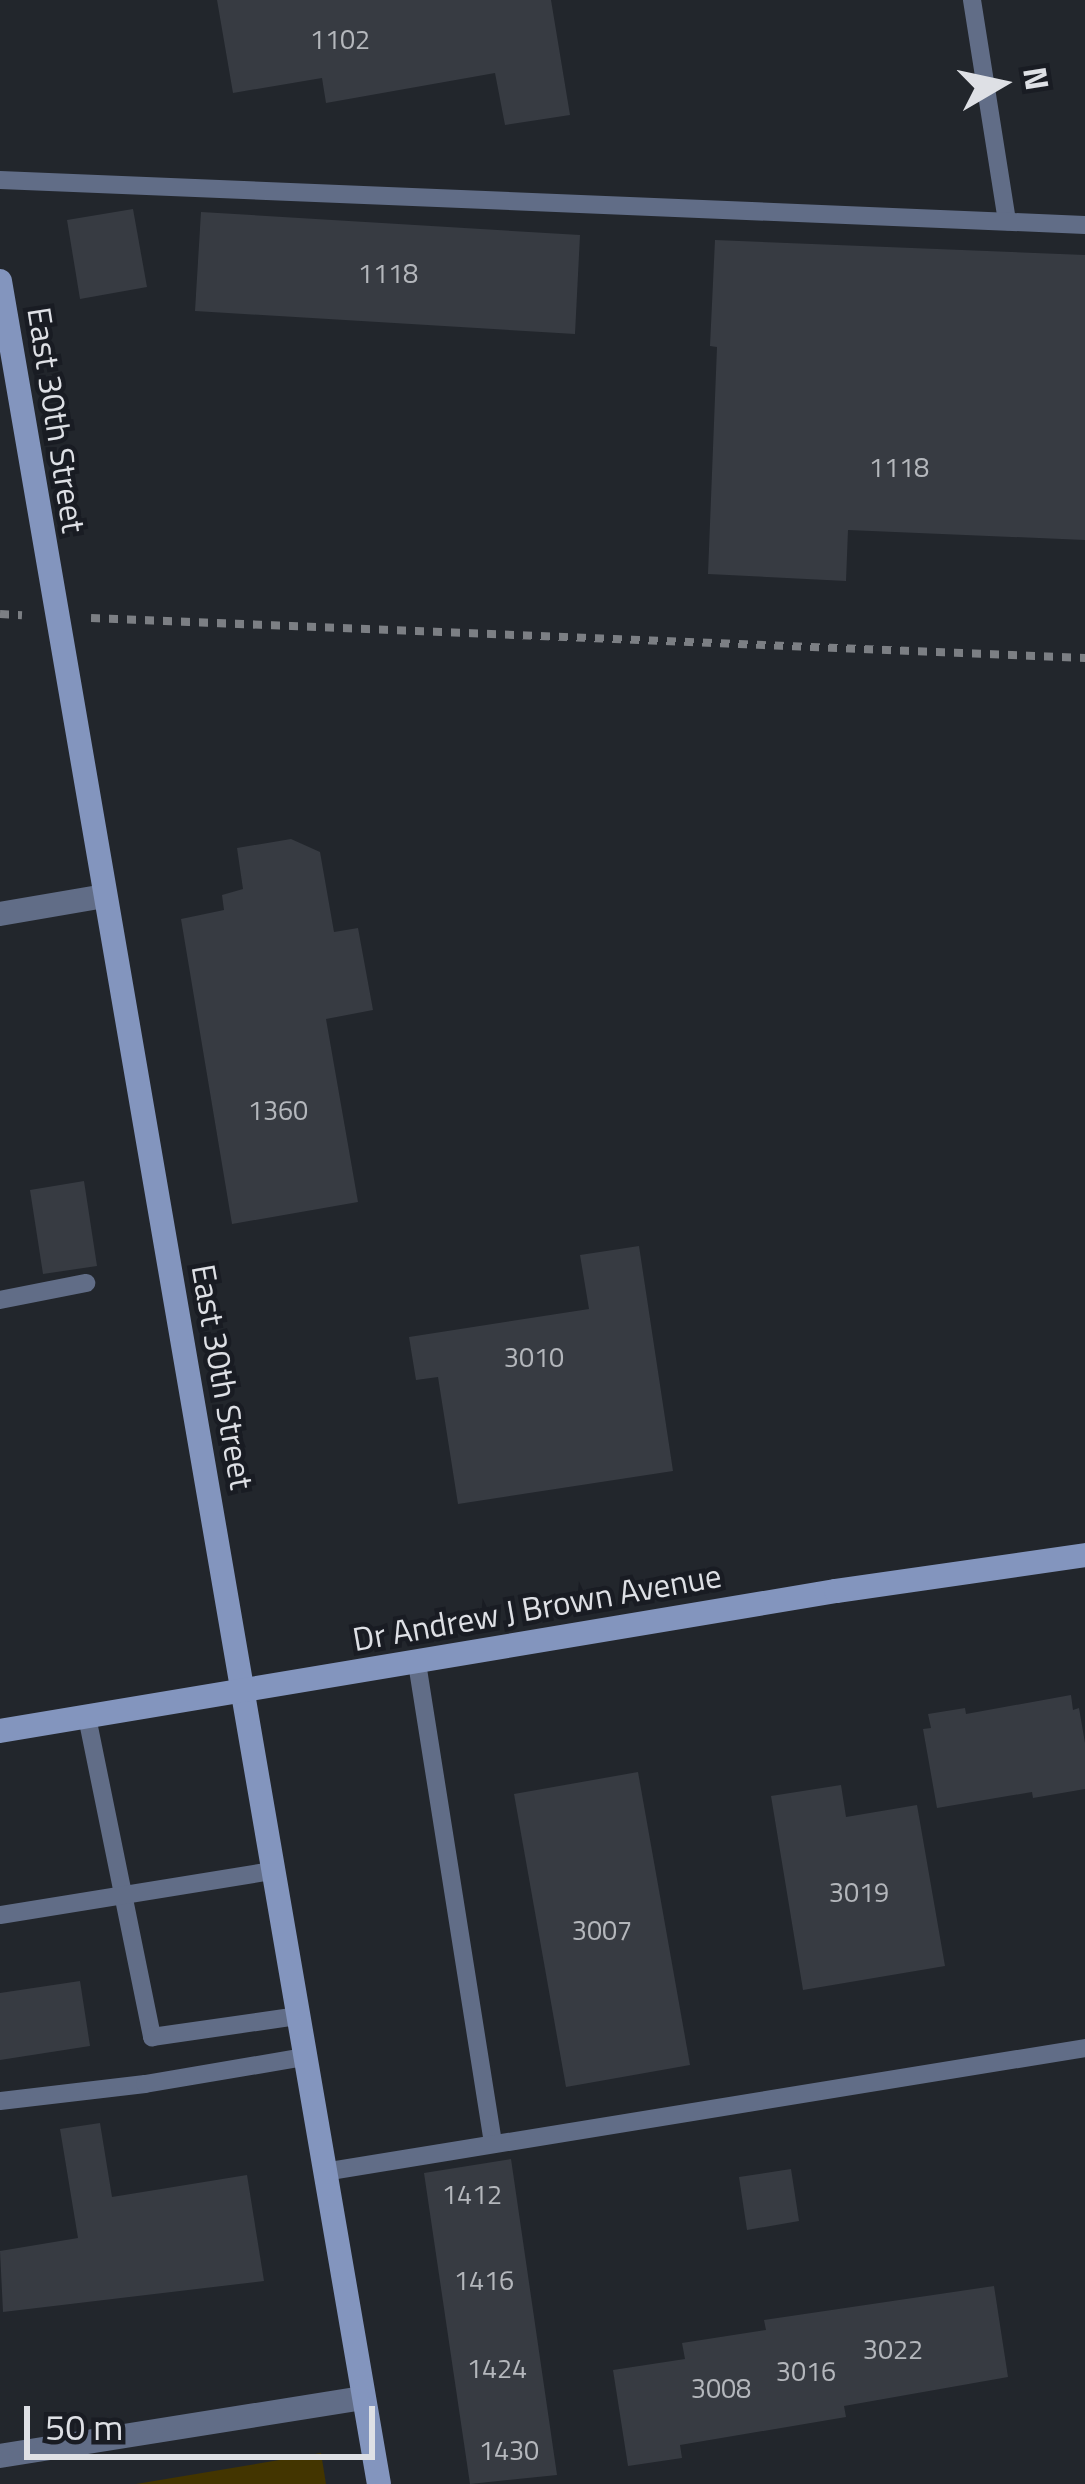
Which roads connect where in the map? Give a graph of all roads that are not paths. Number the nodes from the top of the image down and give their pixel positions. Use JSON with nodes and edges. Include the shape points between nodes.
{"nodes":[{"id":1,"x":972,"y":0,"type":"edge"},
{"id":2,"x":0,"y":180,"type":"edge"},
{"id":3,"x":1007,"y":221,"type":"junction"},
{"id":4,"x":1085,"y":225,"type":"edge"},
{"id":5,"x":0,"y":281,"type":"edge"},
{"id":6,"x":104,"y":896,"type":"junction"},
{"id":7,"x":0,"y":914,"type":"edge"},
{"id":8,"x":86,"y":1283,"type":"dead end"},
{"id":9,"x":0,"y":1300,"type":"edge"},
{"id":10,"x":1085,"y":1556,"type":"edge"},
{"id":11,"x":417,"y":1663,"type":"junction"},
{"id":12,"x":243,"y":1690,"type":"junction"},
{"id":13,"x":87,"y":1717,"type":"junction"},
{"id":14,"x":0,"y":1731,"type":"edge"},
{"id":15,"x":273,"y":1871,"type":"junction"},
{"id":16,"x":127,"y":1894,"type":"junction"},
{"id":17,"x":0,"y":1915,"type":"edge"},
{"id":18,"x":298,"y":2016,"type":"junction"},
{"id":19,"x":1085,"y":2048,"type":"edge"},
{"id":20,"x":305,"y":2056,"type":"junction"},
{"id":21,"x":0,"y":2101,"type":"edge"},
{"id":22,"x":493,"y":2144,"type":"junction"},
{"id":23,"x":324,"y":2172,"type":"junction"},
{"id":24,"x":363,"y":2398,"type":"junction"},
{"id":25,"x":0,"y":2456,"type":"edge"},
{"id":26,"x":379,"y":2484,"type":"edge"}],
"edges":[{"from":1,"to":3,"type":"lane"},
{"from":2,"to":3,"type":"lane"},
{"from":3,"to":4,"type":"lane"},
{"from":5,"to":6,"type":"main road","name":"East 30th Street"},
{"from":6,"to":7,"type":"street"},
{"from":6,"to":12,"type":"main road","name":"East 30th Street"},
{"from":8,"to":9,"type":"lane"},
{"from":10,"to":11,"type":"main road","name":"Dr Andrew J Brown Avenue"},
{"from":11,"to":12,"type":"main road","name":"Dr Andrew J Brown Avenue"},
{"from":11,"to":22,"type":"lane"},
{"from":12,"to":13,"type":"main road","name":"Dr Andrew J Brown Avenue"},
{"from":12,"to":15,"type":"main road","name":"East 30th Street"},
{"from":13,"to":14,"type":"main road","name":"Dr Andrew J Brown Avenue"},
{"from":13,"to":16,"type":"lane"},
{"from":15,"to":16,"type":"lane"},
{"from":15,"to":18,"type":"main road","name":"East 30th Street"},
{"from":16,"to":17,"type":"lane"},
{"from":16,"to":18,"type":"lane","via":[[152,2037]]},
{"from":18,"to":20,"type":"main road","name":"East 30th Street"},
{"from":19,"to":22,"type":"lane"},
{"from":20,"to":21,"type":"lane"},
{"from":20,"to":23,"type":"main road","name":"East 30th Street"},
{"from":22,"to":23,"type":"lane"},
{"from":23,"to":24,"type":"main road","name":"East 30th Street"},
{"from":24,"to":25,"type":"street"},
{"from":24,"to":26,"type":"main road","name":"East 30th Street"}]}
